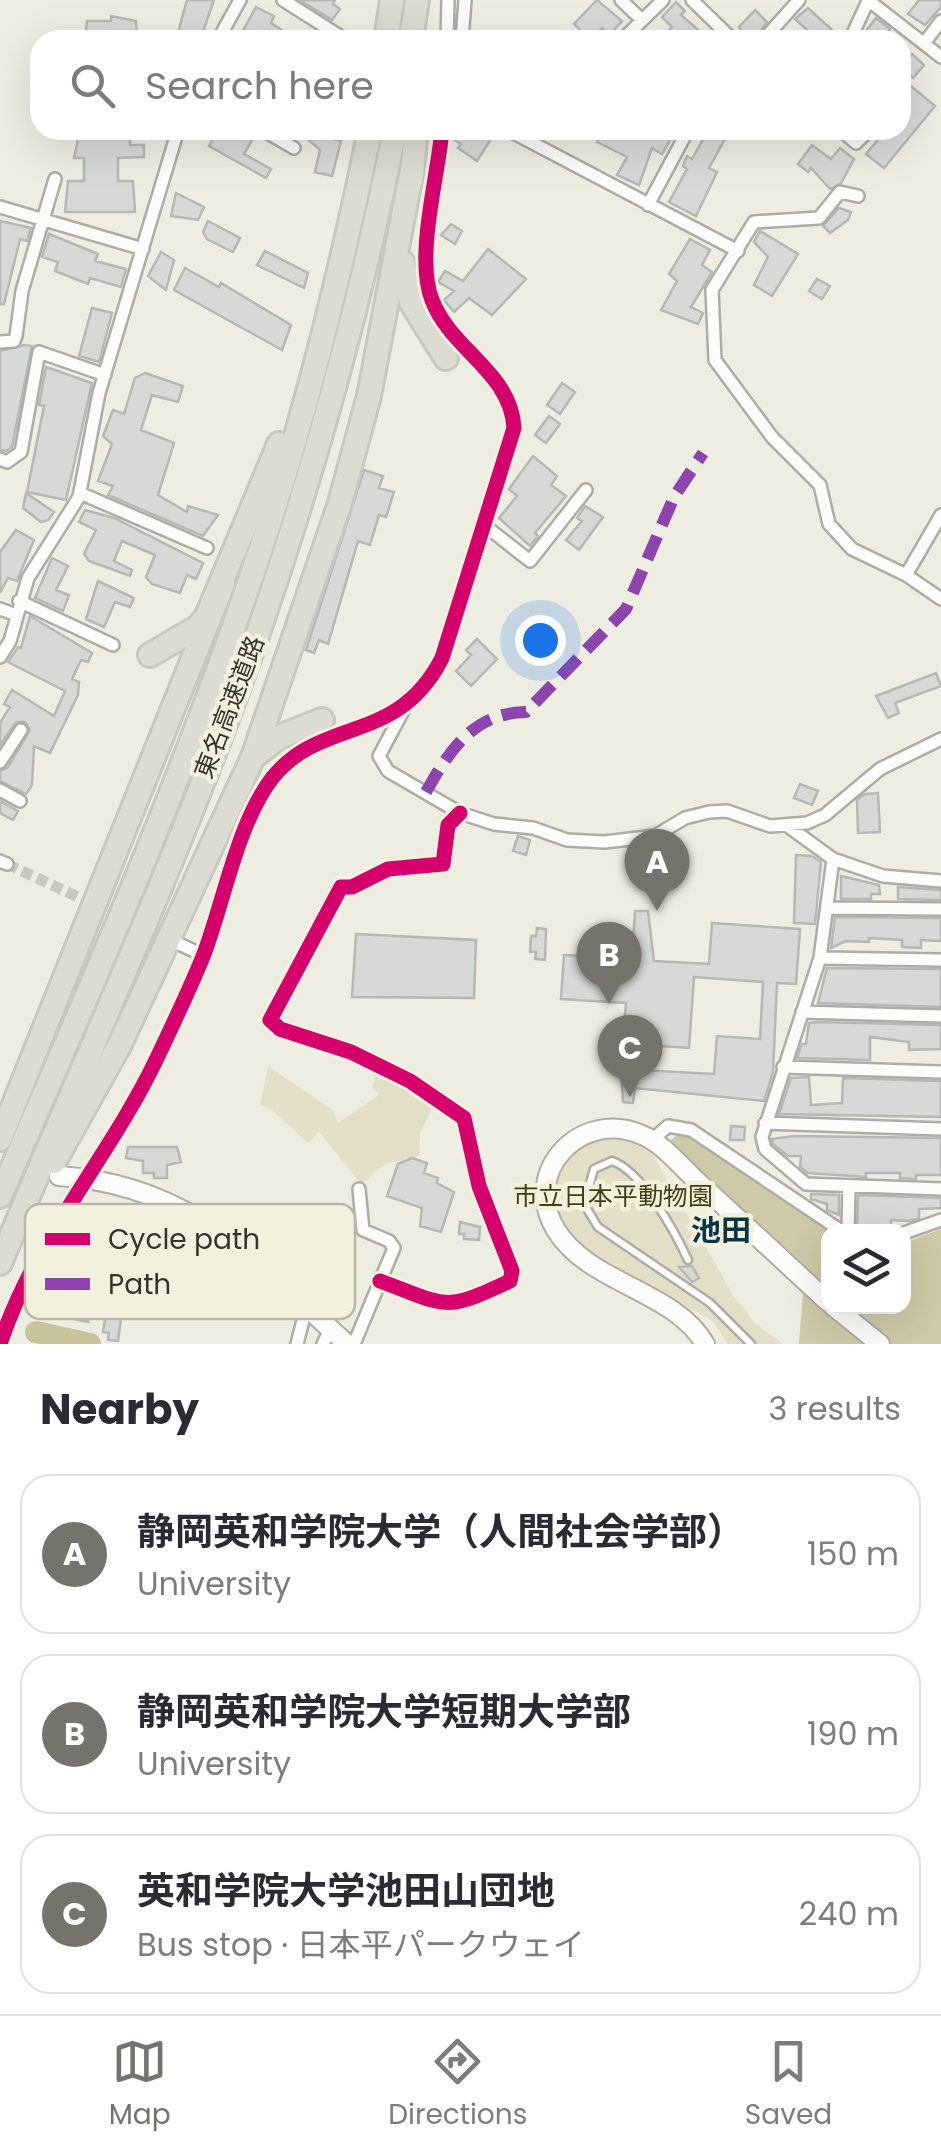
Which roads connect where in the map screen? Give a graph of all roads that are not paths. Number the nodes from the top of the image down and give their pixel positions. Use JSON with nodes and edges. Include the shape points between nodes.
{"nodes":[{"id":1,"x":240,"y":0,"type":"edge"},
{"id":2,"x":283,"y":0,"type":"edge"},
{"id":3,"x":392,"y":0,"type":"edge"},
{"id":4,"x":417,"y":0,"type":"edge"},
{"id":5,"x":432,"y":0,"type":"edge"},
{"id":6,"x":448,"y":0,"type":"edge"},
{"id":7,"x":465,"y":0,"type":"edge"},
{"id":8,"x":621,"y":0,"type":"edge"},
{"id":9,"x":663,"y":0,"type":"edge"},
{"id":10,"x":692,"y":0,"type":"edge"},
{"id":11,"x":798,"y":0,"type":"edge"},
{"id":12,"x":868,"y":0,"type":"edge"},
{"id":13,"x":642,"y":20,"type":"junction"},
{"id":14,"x":941,"y":21,"type":"edge"},
{"id":15,"x":224,"y":30,"type":"edge"},
{"id":16,"x":330,"y":30,"type":"edge"},
{"id":17,"x":388,"y":30,"type":"edge"},
{"id":18,"x":412,"y":30,"type":"edge"},
{"id":19,"x":428,"y":30,"type":"edge"},
{"id":20,"x":447,"y":30,"type":"edge"},
{"id":21,"x":463,"y":30,"type":"edge"},
{"id":22,"x":632,"y":30,"type":"edge"},
{"id":23,"x":723,"y":30,"type":"edge"},
{"id":24,"x":771,"y":30,"type":"edge"},
{"id":25,"x":854,"y":30,"type":"edge"},
{"id":26,"x":909,"y":30,"type":"edge"},
{"id":27,"x":911,"y":32,"type":"edge"},
{"id":28,"x":925,"y":42,"type":"junction"},
{"id":29,"x":941,"y":57,"type":"edge"},
{"id":30,"x":175,"y":140,"type":"edge"},
{"id":31,"x":280,"y":140,"type":"edge"},
{"id":32,"x":368,"y":140,"type":"edge"},
{"id":33,"x":393,"y":140,"type":"edge"},
{"id":34,"x":415,"y":140,"type":"edge"},
{"id":35,"x":441,"y":140,"type":"edge"},
{"id":36,"x":525,"y":140,"type":"edge"},
{"id":37,"x":535,"y":140,"type":"edge"},
{"id":38,"x":683,"y":140,"type":"edge"},
{"id":39,"x":532,"y":144,"type":"junction"},
{"id":40,"x":294,"y":148,"type":"dead end"},
{"id":41,"x":412,"y":169,"type":"junction"},
{"id":42,"x":55,"y":179,"type":"dead end"},
{"id":43,"x":858,"y":196,"type":"dead end"},
{"id":44,"x":648,"y":205,"type":"junction"},
{"id":45,"x":0,"y":207,"type":"edge"},
{"id":46,"x":41,"y":220,"type":"junction"},
{"id":47,"x":144,"y":249,"type":"junction"},
{"id":48,"x":738,"y":251,"type":"junction"},
{"id":49,"x":339,"y":274,"type":"junction"},
{"id":50,"x":0,"y":342,"type":"edge"},
{"id":51,"x":446,"y":358,"type":"dead end"},
{"id":52,"x":105,"y":375,"type":"junction"},
{"id":53,"x":0,"y":459,"type":"edge"},
{"id":54,"x":586,"y":490,"type":"dead end"},
{"id":55,"x":80,"y":493,"type":"junction"},
{"id":56,"x":941,"y":516,"type":"edge"},
{"id":57,"x":484,"y":525,"type":"junction"},
{"id":58,"x":208,"y":548,"type":"dead end"},
{"id":59,"x":906,"y":575,"type":"junction"},
{"id":60,"x":223,"y":584,"type":"junction"},
{"id":61,"x":941,"y":599,"type":"edge"},
{"id":62,"x":20,"y":601,"type":"junction"},
{"id":63,"x":0,"y":608,"type":"edge"},
{"id":64,"x":16,"y":615,"type":"junction"},
{"id":65,"x":113,"y":645,"type":"dead end"},
{"id":66,"x":150,"y":655,"type":"dead end"},
{"id":67,"x":0,"y":657,"type":"edge"},
{"id":68,"x":404,"y":708,"type":"junction"},
{"id":69,"x":322,"y":720,"type":"dead end"},
{"id":70,"x":20,"y":730,"type":"dead end"},
{"id":71,"x":941,"y":739,"type":"edge"},
{"id":72,"x":252,"y":757,"type":"junction"},
{"id":73,"x":0,"y":762,"type":"edge"},
{"id":74,"x":0,"y":790,"type":"edge"},
{"id":75,"x":20,"y":801,"type":"dead end"},
{"id":76,"x":460,"y":814,"type":"junction"},
{"id":77,"x":789,"y":827,"type":"junction"},
{"id":78,"x":833,"y":859,"type":"junction"},
{"id":79,"x":941,"y":881,"type":"edge"},
{"id":80,"x":828,"y":908,"type":"junction"},
{"id":81,"x":941,"y":908,"type":"edge"},
{"id":82,"x":179,"y":944,"type":"dead end"},
{"id":83,"x":204,"y":956,"type":"junction"},
{"id":84,"x":820,"y":958,"type":"junction"},
{"id":85,"x":941,"y":960,"type":"edge"},
{"id":86,"x":802,"y":1012,"type":"junction"},
{"id":87,"x":941,"y":1016,"type":"edge"},
{"id":88,"x":784,"y":1068,"type":"junction"},
{"id":89,"x":941,"y":1072,"type":"edge"},
{"id":90,"x":764,"y":1123,"type":"junction"},
{"id":91,"x":941,"y":1129,"type":"edge"},
{"id":92,"x":0,"y":1138,"type":"edge"},
{"id":93,"x":652,"y":1140,"type":"junction"},
{"id":94,"x":59,"y":1176,"type":"dead end"},
{"id":95,"x":86,"y":1178,"type":"junction"},
{"id":96,"x":849,"y":1186,"type":"junction"},
{"id":97,"x":359,"y":1188,"type":"dead end"},
{"id":98,"x":941,"y":1189,"type":"edge"},
{"id":99,"x":0,"y":1196,"type":"edge"},
{"id":100,"x":26,"y":1204,"type":"edge"},
{"id":101,"x":70,"y":1204,"type":"edge"},
{"id":102,"x":173,"y":1204,"type":"edge"},
{"id":103,"x":25,"y":1206,"type":"edge"},
{"id":104,"x":21,"y":1212,"type":"junction"},
{"id":105,"x":941,"y":1220,"type":"edge"},
{"id":106,"x":833,"y":1224,"type":"edge"},
{"id":107,"x":846,"y":1224,"type":"edge"},
{"id":108,"x":911,"y":1231,"type":"edge"},
{"id":109,"x":688,"y":1260,"type":"dead end"},
{"id":110,"x":0,"y":1262,"type":"edge"},
{"id":111,"x":380,"y":1281,"type":"junction"},
{"id":112,"x":25,"y":1285,"type":"edge"},
{"id":113,"x":821,"y":1295,"type":"edge"},
{"id":114,"x":843,"y":1314,"type":"edge"},
{"id":115,"x":303,"y":1319,"type":"edge"},
{"id":116,"x":326,"y":1336,"type":"edge"},
{"id":117,"x":0,"y":1344,"type":"edge"},
{"id":118,"x":297,"y":1344,"type":"edge"},
{"id":119,"x":351,"y":1344,"type":"edge"},
{"id":120,"x":705,"y":1344,"type":"edge"},
{"id":121,"x":751,"y":1344,"type":"edge"},
{"id":122,"x":880,"y":1344,"type":"edge"}],
"edges":[{"from":1,"to":15,"type":"street"},
{"from":2,"to":16,"type":"street"},
{"from":3,"to":17,"type":"highway"},
{"from":4,"to":18,"type":"highway"},
{"from":5,"to":19,"type":"highway"},
{"from":6,"to":20,"type":"street"},
{"from":7,"to":21,"type":"street"},
{"from":8,"to":13,"type":"street"},
{"from":9,"to":13,"type":"street"},
{"from":10,"to":23,"type":"street"},
{"from":11,"to":24,"type":"street"},
{"from":12,"to":25,"type":"street"},
{"from":12,"to":26,"type":"street"},
{"from":13,"to":22,"type":"street"},
{"from":14,"to":28,"type":"street"},
{"from":27,"to":28,"type":"street"},
{"from":28,"to":29,"type":"street"},
{"from":30,"to":47,"type":"street"},
{"from":31,"to":40,"type":"street"},
{"from":32,"to":49,"type":"highway","name":"東名高速道路"},
{"from":33,"to":104,"type":"highway","name":"東名高速道路","via":[[334,394],[257,636]]},
{"from":34,"to":41,"type":"highway"},
{"from":35,"to":57,"type":"street","via":[[428,286],[439,317],[502,386],[513,416],[511,443]]},
{"from":36,"to":39,"type":"street"},
{"from":37,"to":39,"type":"street"},
{"from":38,"to":44,"type":"street"},
{"from":39,"to":44,"type":"street"},
{"from":41,"to":51,"type":"highway","via":[[405,284]]},
{"from":41,"to":72,"type":"highway","via":[[370,396]]},
{"from":42,"to":46,"type":"street"},
{"from":43,"to":48,"type":"street","via":[[840,192],[819,218],[754,222]]},
{"from":44,"to":48,"type":"street"},
{"from":45,"to":46,"type":"street"},
{"from":46,"to":47,"type":"street"},
{"from":46,"to":50,"type":"street","via":[[16,336]]},
{"from":47,"to":52,"type":"street"},
{"from":48,"to":59,"type":"street","via":[[712,290],[715,360],[772,438],[820,485],[829,524],[866,559]]},
{"from":49,"to":60,"type":"highway"},
{"from":49,"to":99,"type":"highway","name":"東名高速道路","via":[[234,629],[110,943]]},
{"from":52,"to":53,"type":"street","via":[[39,352],[21,452],[7,462]]},
{"from":52,"to":55,"type":"street"},
{"from":54,"to":57,"type":"street","via":[[530,561]]},
{"from":55,"to":58,"type":"street"},
{"from":55,"to":62,"type":"street"},
{"from":56,"to":59,"type":"street"},
{"from":57,"to":68,"type":"street","via":[[442,658]]},
{"from":59,"to":61,"type":"street"},
{"from":60,"to":66,"type":"highway","via":[[198,627]]},
{"from":60,"to":92,"type":"highway"},
{"from":62,"to":64,"type":"street"},
{"from":62,"to":65,"type":"street"},
{"from":63,"to":64,"type":"street"},
{"from":64,"to":67,"type":"street"},
{"from":68,"to":76,"type":"street","via":[[380,756],[382,766]]},
{"from":68,"to":83,"type":"street","via":[[315,746],[271,780]]},
{"from":69,"to":72,"type":"highway","via":[[279,736]]},
{"from":70,"to":73,"type":"street"},
{"from":71,"to":77,"type":"street","via":[[880,769],[826,815]]},
{"from":72,"to":100,"type":"highway","via":[[119,1046]]},
{"from":74,"to":75,"type":"street"},
{"from":76,"to":77,"type":"street","via":[[568,840],[640,840],[709,812]]},
{"from":76,"to":111,"type":"street","via":[[448,824],[443,864],[388,869],[341,887],[270,1020],[410,1081],[464,1118],[471,1134],[479,1186],[512,1271],[510,1281],[446,1305]]},
{"from":77,"to":78,"type":"street"},
{"from":78,"to":79,"type":"street","via":[[882,876]]},
{"from":78,"to":80,"type":"street"},
{"from":80,"to":81,"type":"street"},
{"from":80,"to":84,"type":"street"},
{"from":82,"to":83,"type":"street"},
{"from":83,"to":95,"type":"street","via":[[155,1063]]},
{"from":84,"to":85,"type":"street"},
{"from":84,"to":86,"type":"street"},
{"from":86,"to":87,"type":"street"},
{"from":86,"to":88,"type":"street"},
{"from":88,"to":89,"type":"street"},
{"from":88,"to":90,"type":"street"},
{"from":90,"to":91,"type":"street"},
{"from":90,"to":96,"type":"street","via":[[764,1149],[806,1184]]},
{"from":93,"to":106,"type":"street","via":[[668,1126],[691,1130]]},
{"from":93,"to":113,"type":"street"},
{"from":93,"to":120,"type":"street","via":[[612,1126],[580,1135],[553,1162],[546,1202],[556,1230],[576,1252],[681,1319]]},
{"from":94,"to":95,"type":"street"},
{"from":95,"to":101,"type":"street"},
{"from":95,"to":102,"type":"street"},
{"from":96,"to":98,"type":"street"},
{"from":96,"to":107,"type":"street"},
{"from":97,"to":111,"type":"street","via":[[363,1230],[394,1248]]},
{"from":103,"to":104,"type":"highway"},
{"from":104,"to":110,"type":"highway","name":"東名高速道路"},
{"from":105,"to":108,"type":"street"},
{"from":109,"to":121,"type":"lane","via":[[678,1232],[634,1173],[612,1161],[594,1169],[584,1204],[598,1227],[710,1303]]},
{"from":111,"to":119,"type":"street"},
{"from":112,"to":117,"type":"street"},
{"from":114,"to":122,"type":"street"},
{"from":115,"to":118,"type":"street"},
{"from":116,"to":119,"type":"street"}]}
